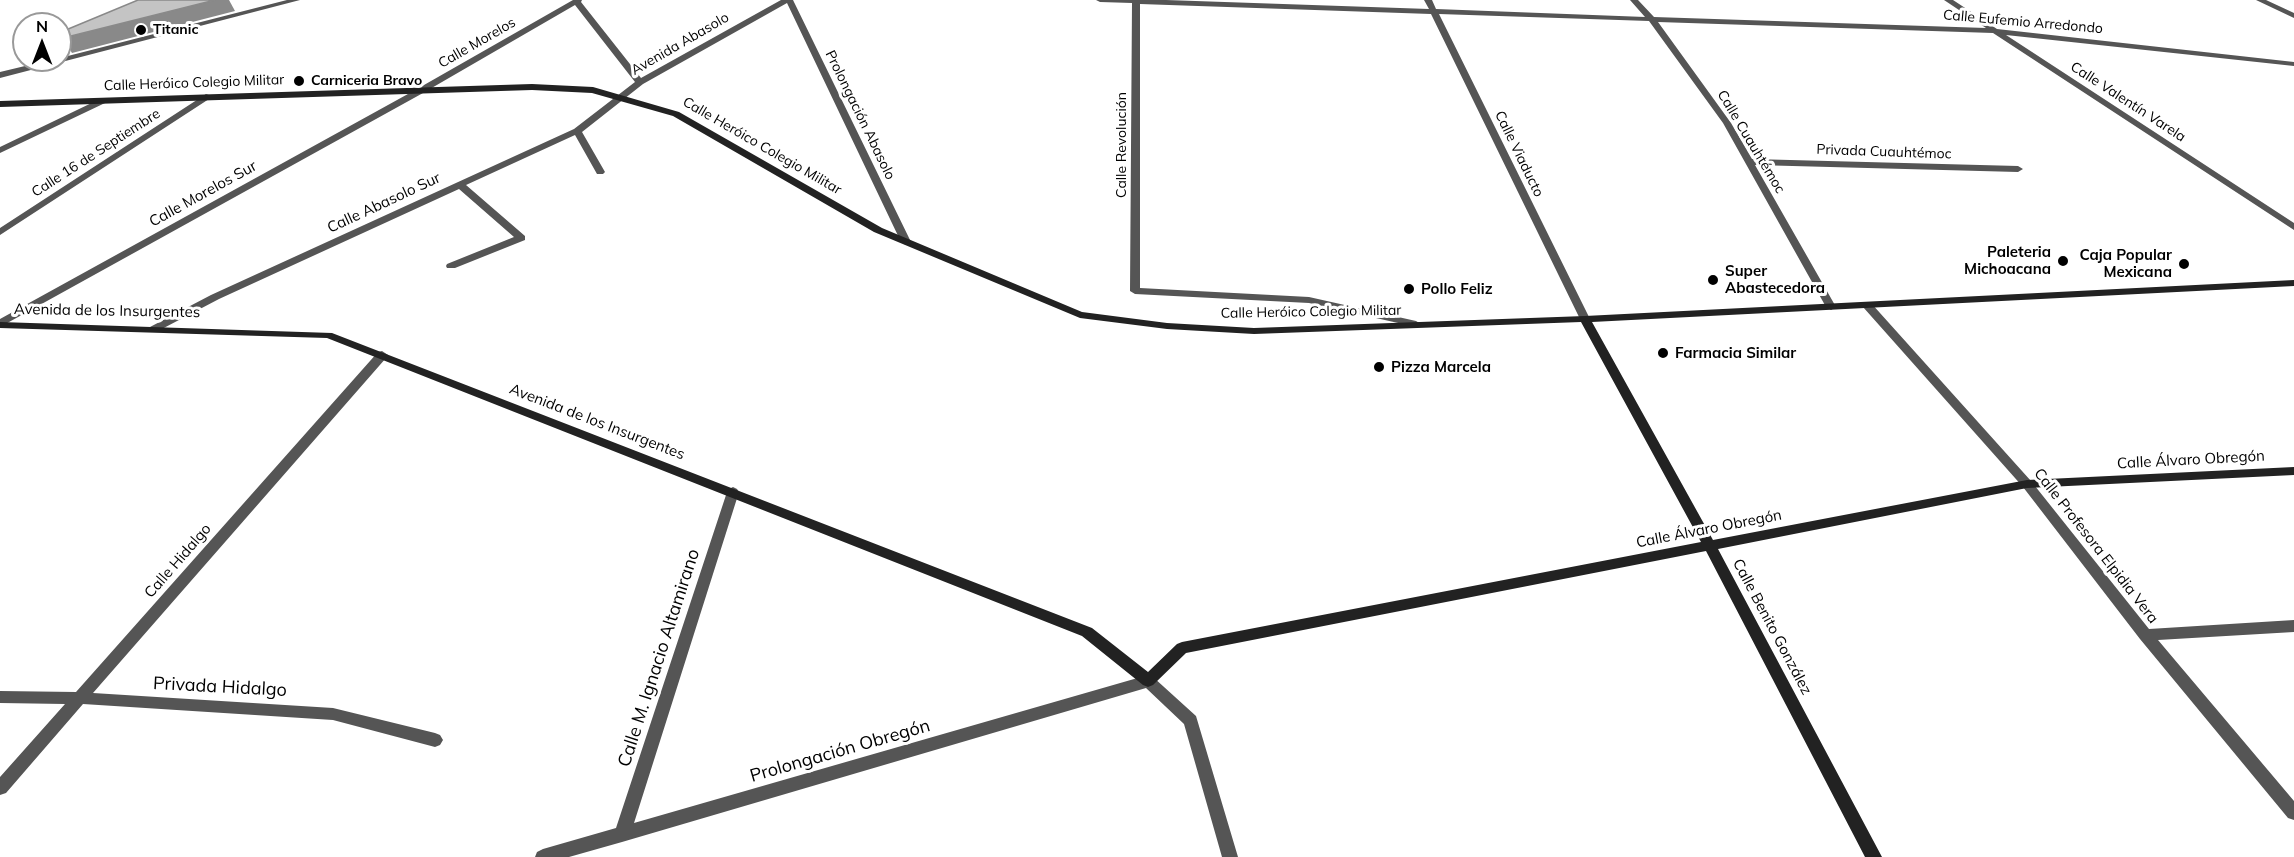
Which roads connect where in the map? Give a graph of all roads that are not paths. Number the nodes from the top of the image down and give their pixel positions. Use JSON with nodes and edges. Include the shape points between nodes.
{"nodes":[{"id":1,"x":296,"y":0,"type":"edge"},
{"id":2,"x":788,"y":0,"type":"edge"},
{"id":3,"x":1100,"y":0,"type":"edge"},
{"id":4,"x":1428,"y":0,"type":"edge"},
{"id":5,"x":1634,"y":0,"type":"edge"},
{"id":6,"x":1948,"y":0,"type":"edge"},
{"id":7,"x":2259,"y":0,"type":"edge"},
{"id":8,"x":577,"y":1,"type":"edge"},
{"id":9,"x":1136,"y":1,"type":"edge"},
{"id":10,"x":236,"y":7,"type":"dead end"},
{"id":11,"x":255,"y":11,"type":"junction"},
{"id":12,"x":1434,"y":11,"type":"junction"},
{"id":13,"x":2294,"y":16,"type":"edge"},
{"id":14,"x":1651,"y":18,"type":"junction"},
{"id":15,"x":1995,"y":31,"type":"junction"},
{"id":16,"x":93,"y":33,"type":"edge"},
{"id":17,"x":72,"y":42,"type":"edge"},
{"id":18,"x":72,"y":57,"type":"edge"},
{"id":19,"x":2294,"y":64,"type":"edge"},
{"id":20,"x":640,"y":81,"type":"junction"},
{"id":21,"x":420,"y":91,"type":"junction"},
{"id":22,"x":620,"y":96,"type":"junction"},
{"id":23,"x":206,"y":98,"type":"junction"},
{"id":24,"x":102,"y":100,"type":"junction"},
{"id":25,"x":0,"y":104,"type":"edge"},
{"id":26,"x":577,"y":131,"type":"junction"},
{"id":27,"x":0,"y":150,"type":"edge"},
{"id":28,"x":1749,"y":162,"type":"junction"},
{"id":29,"x":2018,"y":169,"type":"dead end"},
{"id":30,"x":600,"y":172,"type":"dead end"},
{"id":31,"x":460,"y":185,"type":"junction"},
{"id":32,"x":2294,"y":227,"type":"edge"},
{"id":33,"x":0,"y":232,"type":"edge"},
{"id":34,"x":906,"y":242,"type":"junction"},
{"id":35,"x":451,"y":266,"type":"dead end"},
{"id":36,"x":2294,"y":283,"type":"edge"},
{"id":37,"x":1135,"y":291,"type":"joint"},
{"id":38,"x":1867,"y":305,"type":"junction"},
{"id":39,"x":1831,"y":307,"type":"junction"},
{"id":40,"x":1585,"y":320,"type":"junction"},
{"id":41,"x":0,"y":324,"type":"edge"},
{"id":42,"x":1416,"y":324,"type":"junction"},
{"id":43,"x":154,"y":329,"type":"junction"},
{"id":44,"x":382,"y":355,"type":"junction"},
{"id":45,"x":2294,"y":471,"type":"edge"},
{"id":46,"x":2027,"y":484,"type":"junction"},
{"id":47,"x":733,"y":492,"type":"junction"},
{"id":48,"x":1710,"y":546,"type":"junction"},
{"id":49,"x":2294,"y":626,"type":"edge"},
{"id":50,"x":2145,"y":634,"type":"junction"},
{"id":51,"x":1148,"y":681,"type":"junction"},
{"id":52,"x":0,"y":697,"type":"edge"},
{"id":53,"x":79,"y":699,"type":"junction"},
{"id":54,"x":435,"y":740,"type":"dead end"},
{"id":55,"x":0,"y":788,"type":"edge"},
{"id":56,"x":2294,"y":813,"type":"edge"},
{"id":57,"x":622,"y":835,"type":"junction"},
{"id":58,"x":543,"y":857,"type":"edge"},
{"id":59,"x":1230,"y":857,"type":"edge"},
{"id":60,"x":1874,"y":857,"type":"edge"}],
"edges":[{"from":1,"to":11,"type":"street"},
{"from":2,"to":20,"type":"street","name":"Avenida Abasolo"},
{"from":2,"to":34,"type":"street","name":"Prolongación Abasolo"},
{"from":3,"to":9,"type":"street","name":"Calle Eufemio Arredondo"},
{"from":4,"to":12,"type":"street","name":"Calle Viaducto"},
{"from":5,"to":14,"type":"street","name":"Calle Cuauhtémoc"},
{"from":6,"to":15,"type":"street","name":"Calle Valentín Varela"},
{"from":7,"to":13,"type":"street"},
{"from":8,"to":20,"type":"street"},
{"from":8,"to":21,"type":"street","name":"Calle Morelos"},
{"from":9,"to":12,"type":"street","name":"Calle Eufemio Arredondo"},
{"from":9,"to":37,"type":"street","name":"Calle Revolución"},
{"from":10,"to":11,"type":"street"},
{"from":11,"to":18,"type":"street"},
{"from":12,"to":14,"type":"street","name":"Calle Eufemio Arredondo"},
{"from":12,"to":40,"type":"street","name":"Calle Viaducto"},
{"from":14,"to":15,"type":"street","name":"Calle Eufemio Arredondo"},
{"from":14,"to":28,"type":"street","name":"Calle Cuauhtémoc","via":[[1727,123]]},
{"from":15,"to":19,"type":"street","name":"Calle Eufemio Arredondo"},
{"from":15,"to":32,"type":"street","name":"Calle Valentín Varela"},
{"from":16,"to":17,"type":"street"},
{"from":20,"to":22,"type":"street","name":"Avenida Abasolo"},
{"from":21,"to":22,"type":"street","name":"Calle Heróico Colegio Militar","via":[[532,87],[593,90]]},
{"from":21,"to":23,"type":"street","name":"Calle Heróico Colegio Militar"},
{"from":21,"to":41,"type":"street","name":"Calle Morelos Sur"},
{"from":22,"to":26,"type":"street","name":"Calle Abasolo Sur"},
{"from":22,"to":34,"type":"street","name":"Calle Heróico Colegio Militar","via":[[676,114],[878,230]]},
{"from":23,"to":24,"type":"street","name":"Calle Heróico Colegio Militar"},
{"from":23,"to":33,"type":"street","name":"Calle 16 de Septiembre"},
{"from":24,"to":25,"type":"street","name":"Calle Heróico Colegio Militar"},
{"from":24,"to":27,"type":"street"},
{"from":26,"to":30,"type":"street"},
{"from":26,"to":31,"type":"street","name":"Calle Abasolo Sur"},
{"from":28,"to":29,"type":"street","name":"Privada Cuauhtémoc"},
{"from":28,"to":39,"type":"street","name":"Calle Cuauhtémoc"},
{"from":31,"to":35,"type":"street","via":[[521,238]]},
{"from":31,"to":43,"type":"street","name":"Calle Abasolo Sur","via":[[214,297]]},
{"from":34,"to":42,"type":"street","name":"Calle Heróico Colegio Militar","via":[[1080,315],[1254,331]]},
{"from":36,"to":38,"type":"street","name":"Calle Heróico Colegio Militar"},
{"from":37,"to":42,"type":"street","name":"Calle Heróico Colegio Militar","via":[[1310,300]]},
{"from":38,"to":39,"type":"street","name":"Calle Heróico Colegio Militar"},
{"from":38,"to":46,"type":"street","name":"Calle Profesora Elpidia Vera"},
{"from":39,"to":40,"type":"street","name":"Calle Heróico Colegio Militar"},
{"from":40,"to":42,"type":"street","name":"Calle Heróico Colegio Militar"},
{"from":40,"to":48,"type":"street","name":"Calle Benito González"},
{"from":41,"to":43,"type":"street","name":"Avenida de los Insurgentes"},
{"from":43,"to":44,"type":"street","name":"Avenida de los Insurgentes","via":[[328,335]]},
{"from":44,"to":47,"type":"street","name":"Avenida de los Insurgentes"},
{"from":44,"to":53,"type":"street","name":"Calle Hidalgo"},
{"from":45,"to":46,"type":"street","name":"Calle Álvaro Obregón"},
{"from":46,"to":48,"type":"street","name":"Calle Álvaro Obregón"},
{"from":46,"to":50,"type":"street","name":"Calle Profesora Elpidia Vera"},
{"from":47,"to":51,"type":"street","name":"Avenida de los Insurgentes","via":[[1087,632]]},
{"from":47,"to":57,"type":"street","name":"Calle M. Ignacio Altamirano"},
{"from":48,"to":51,"type":"street","name":"Calle Álvaro Obregón","via":[[1182,648]]},
{"from":48,"to":60,"type":"street","name":"Calle Benito González"},
{"from":49,"to":50,"type":"street"},
{"from":50,"to":56,"type":"street","name":"Calle Profesora Elpidia Vera"},
{"from":51,"to":57,"type":"street","name":"Prolongación Obregón"},
{"from":51,"to":59,"type":"street","via":[[1191,721]]},
{"from":52,"to":53,"type":"street","name":"Privada Hidalgo"},
{"from":53,"to":54,"type":"street","name":"Privada Hidalgo","via":[[333,714]]},
{"from":53,"to":55,"type":"street","name":"Calle Hidalgo"},
{"from":57,"to":58,"type":"street","name":"Prolongación Obregón"}]}
